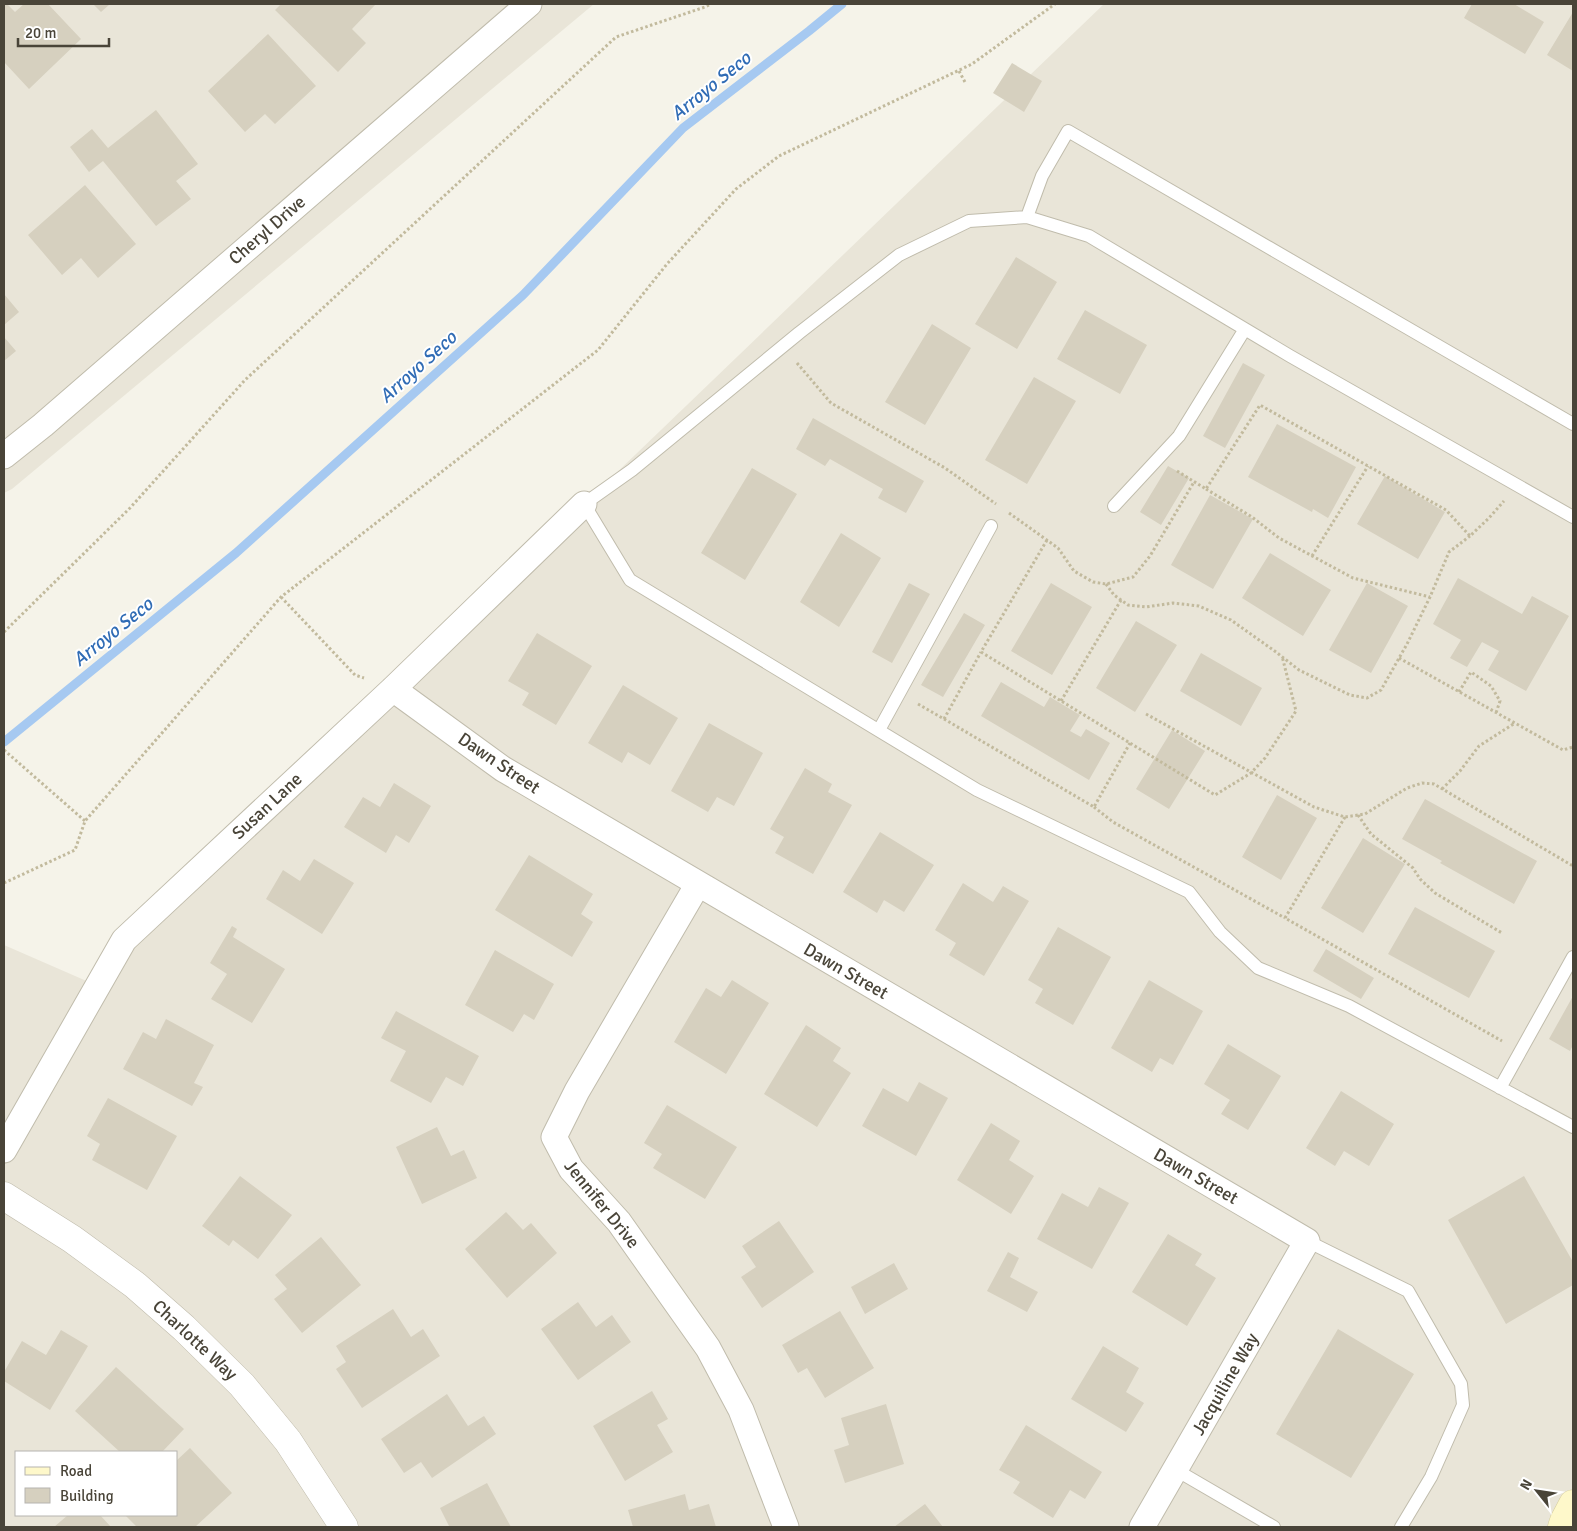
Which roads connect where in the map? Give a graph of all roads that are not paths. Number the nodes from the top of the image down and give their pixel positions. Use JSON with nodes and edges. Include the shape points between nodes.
{"nodes":[{"id":1,"x":529,"y":4,"type":"edge"},
{"id":2,"x":1027,"y":217,"type":"junction"},
{"id":3,"x":1245,"y":329,"type":"junction"},
{"id":4,"x":1573,"y":424,"type":"edge"},
{"id":5,"x":4,"y":456,"type":"edge"},
{"id":6,"x":584,"y":504,"type":"junction"},
{"id":7,"x":1114,"y":506,"type":"dead end"},
{"id":8,"x":1573,"y":517,"type":"edge"},
{"id":9,"x":991,"y":526,"type":"dead end"},
{"id":10,"x":393,"y":688,"type":"junction"},
{"id":11,"x":879,"y":730,"type":"junction"},
{"id":12,"x":698,"y":884,"type":"junction"},
{"id":13,"x":1573,"y":957,"type":"edge"},
{"id":14,"x":1500,"y":1088,"type":"junction"},
{"id":15,"x":1573,"y":1127,"type":"edge"},
{"id":16,"x":4,"y":1150,"type":"edge"},
{"id":17,"x":4,"y":1196,"type":"edge"},
{"id":18,"x":1307,"y":1241,"type":"junction"},
{"id":19,"x":1176,"y":1470,"type":"junction"},
{"id":20,"x":342,"y":1526,"type":"edge"},
{"id":21,"x":786,"y":1527,"type":"edge"},
{"id":22,"x":1142,"y":1527,"type":"edge"},
{"id":23,"x":1274,"y":1527,"type":"edge"},
{"id":24,"x":1401,"y":1527,"type":"edge"}],
"edges":[{"from":1,"to":5,"type":"street","name":"Cheryl Drive"},
{"from":2,"to":3,"type":"lane","via":[[1090,236]]},
{"from":2,"to":4,"type":"lane","via":[[1042,176],[1068,131]]},
{"from":2,"to":6,"type":"lane","via":[[969,221],[899,255],[632,470]]},
{"from":3,"to":7,"type":"lane","via":[[1179,436]]},
{"from":3,"to":8,"type":"lane"},
{"from":6,"to":10,"type":"street","name":"Susan Lane"},
{"from":6,"to":11,"type":"lane","via":[[630,580]]},
{"from":9,"to":11,"type":"lane"},
{"from":10,"to":12,"type":"street","name":"Dawn Street","via":[[503,769]]},
{"from":10,"to":16,"type":"street","name":"Susan Lane","via":[[124,940]]},
{"from":11,"to":14,"type":"lane","via":[[977,790],[1189,892],[1220,932],[1258,968],[1349,1006]]},
{"from":12,"to":18,"type":"street","name":"Dawn Street"},
{"from":12,"to":21,"type":"street","name":"Jennifer Drive","via":[[576,1091],[554,1138],[571,1169],[619,1222],[708,1348],[741,1410]]},
{"from":13,"to":14,"type":"lane"},
{"from":14,"to":15,"type":"lane"},
{"from":17,"to":20,"type":"street","name":"Charlotte Way","via":[[72,1239],[135,1285],[184,1328],[242,1385],[288,1441]]},
{"from":18,"to":19,"type":"street","name":"Jacquiline Way"},
{"from":18,"to":24,"type":"lane","via":[[1408,1291],[1461,1384],[1463,1405],[1431,1477]]},
{"from":19,"to":22,"type":"street","name":"Jacquiline Way"},
{"from":19,"to":23,"type":"lane"}]}
